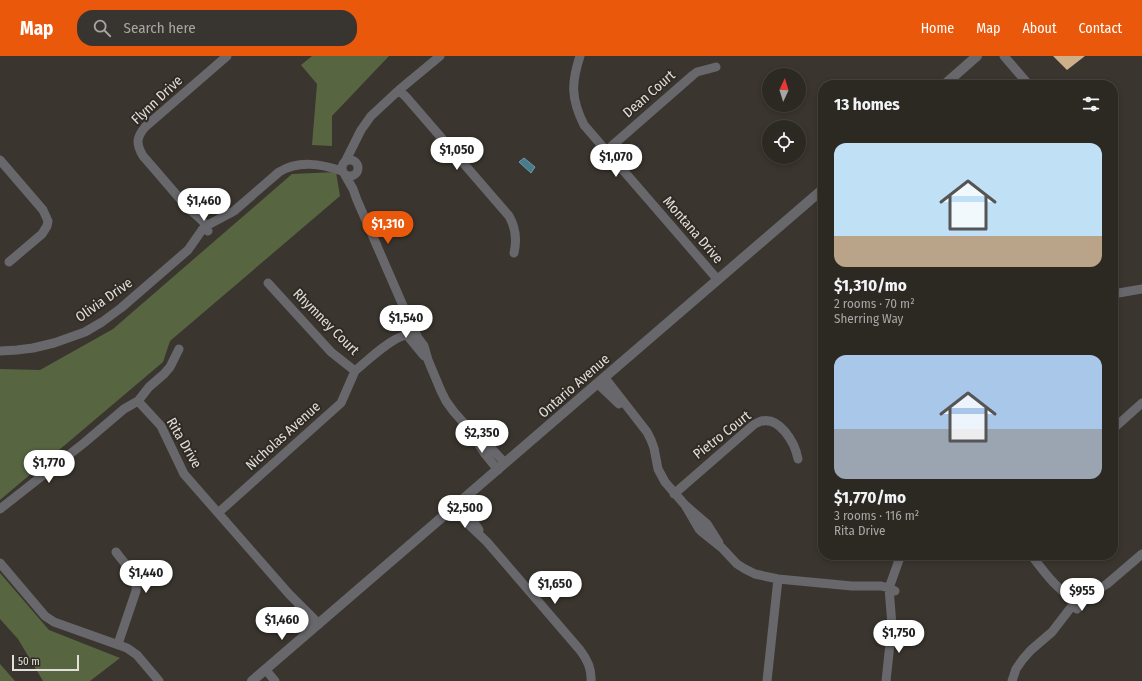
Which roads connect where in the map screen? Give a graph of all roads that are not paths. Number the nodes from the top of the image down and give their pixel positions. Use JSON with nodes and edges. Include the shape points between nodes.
{"nodes":[{"id":1,"x":227,"y":56,"type":"edge"},
{"id":2,"x":440,"y":56,"type":"edge"},
{"id":3,"x":580,"y":56,"type":"edge"},
{"id":4,"x":977,"y":56,"type":"edge"},
{"id":5,"x":1004,"y":56,"type":"edge"},
{"id":6,"x":716,"y":67,"type":"dead end"},
{"id":7,"x":950,"y":80,"type":"edge"},
{"id":8,"x":1025,"y":80,"type":"edge"},
{"id":9,"x":399,"y":90,"type":"junction"},
{"id":10,"x":606,"y":151,"type":"junction"},
{"id":11,"x":0,"y":160,"type":"edge"},
{"id":12,"x":348,"y":167,"type":"junction"},
{"id":13,"x":818,"y":193,"type":"edge"},
{"id":14,"x":205,"y":229,"type":"junction"},
{"id":15,"x":514,"y":253,"type":"dead end"},
{"id":16,"x":9,"y":262,"type":"dead end"},
{"id":17,"x":718,"y":280,"type":"junction"},
{"id":18,"x":268,"y":282,"type":"dead end"},
{"id":19,"x":1142,"y":289,"type":"edge"},
{"id":20,"x":1118,"y":293,"type":"edge"},
{"id":21,"x":411,"y":336,"type":"junction"},
{"id":22,"x":179,"y":349,"type":"dead end"},
{"id":23,"x":0,"y":350,"type":"edge"},
{"id":24,"x":355,"y":371,"type":"junction"},
{"id":25,"x":602,"y":381,"type":"junction"},
{"id":26,"x":138,"y":401,"type":"junction"},
{"id":27,"x":1142,"y":403,"type":"edge"},
{"id":28,"x":1118,"y":425,"type":"edge"},
{"id":29,"x":798,"y":459,"type":"dead end"},
{"id":30,"x":501,"y":467,"type":"junction"},
{"id":31,"x":674,"y":494,"type":"junction"},
{"id":32,"x":456,"y":506,"type":"junction"},
{"id":33,"x":0,"y":509,"type":"edge"},
{"id":34,"x":218,"y":513,"type":"junction"},
{"id":35,"x":116,"y":552,"type":"dead end"},
{"id":36,"x":1142,"y":554,"type":"edge"},
{"id":37,"x":899,"y":560,"type":"edge"},
{"id":38,"x":1035,"y":560,"type":"edge"},
{"id":39,"x":0,"y":563,"type":"edge"},
{"id":40,"x":778,"y":579,"type":"junction"},
{"id":41,"x":891,"y":591,"type":"junction"},
{"id":42,"x":1075,"y":606,"type":"junction"},
{"id":43,"x":316,"y":626,"type":"junction"},
{"id":44,"x":118,"y":644,"type":"junction"},
{"id":45,"x":260,"y":677,"type":"edge"},
{"id":46,"x":159,"y":681,"type":"edge"},
{"id":47,"x":275,"y":681,"type":"edge"},
{"id":48,"x":591,"y":681,"type":"edge"},
{"id":49,"x":767,"y":681,"type":"edge"},
{"id":50,"x":886,"y":681,"type":"edge"},
{"id":51,"x":1012,"y":681,"type":"edge"}],
"edges":[{"from":1,"to":14,"type":"street","name":"Flynn Drive","via":[[145,127],[138,137],[138,145],[143,156],[189,209],[201,219]]},
{"from":2,"to":9,"type":"street"},
{"from":3,"to":10,"type":"street","name":"Montana Drive","via":[[574,79],[576,106],[584,125]]},
{"from":4,"to":7,"type":"street"},
{"from":5,"to":8,"type":"street"},
{"from":6,"to":10,"type":"street","name":"Dean Court","via":[[693,74]]},
{"from":9,"to":12,"type":"street","via":[[366,122],[354,145]]},
{"from":9,"to":15,"type":"street","via":[[509,216],[515,228]]},
{"from":10,"to":17,"type":"street","name":"Montana Drive"},
{"from":11,"to":16,"type":"street","via":[[43,210],[48,221],[42,234]]},
{"from":12,"to":14,"type":"street","name":"Olivia Drive","via":[[300,164],[286,168],[234,210],[226,222]]},
{"from":12,"to":21,"type":"street","via":[[356,200],[404,308],[411,318]]},
{"from":13,"to":17,"type":"street","name":"Ontario Avenue"},
{"from":14,"to":23,"type":"street","name":"Olivia Drive","via":[[200,243],[188,250],[102,322],[71,338],[47,345]]},
{"from":17,"to":25,"type":"street","name":"Ontario Avenue"},
{"from":18,"to":24,"type":"street","name":"Rhymney Court","via":[[331,352]]},
{"from":19,"to":20,"type":"street"},
{"from":21,"to":24,"type":"street","name":"Rhymney Court","via":[[402,343],[384,347]]},
{"from":21,"to":30,"type":"street","via":[[424,346],[446,401],[471,431],[491,448]]},
{"from":22,"to":26,"type":"street","via":[[170,367]]},
{"from":24,"to":34,"type":"street","name":"Nicholas Avenue","via":[[341,403]]},
{"from":25,"to":30,"type":"street","name":"Ontario Avenue"},
{"from":25,"to":31,"type":"street","via":[[646,432],[654,448],[658,469]]},
{"from":26,"to":33,"type":"street","via":[[124,409]]},
{"from":26,"to":34,"type":"street","name":"Rita Drive","via":[[161,426],[184,474]]},
{"from":27,"to":28,"type":"street"},
{"from":29,"to":31,"type":"street","name":"Pietro Court","via":[[794,446],[780,426],[769,421],[758,422]]},
{"from":30,"to":32,"type":"street","name":"Ontario Avenue"},
{"from":31,"to":40,"type":"street","via":[[685,505],[699,529],[737,564],[756,574]]},
{"from":32,"to":43,"type":"street","name":"Ontario Avenue"},
{"from":32,"to":48,"type":"street","via":[[470,516],[487,542],[580,650],[590,670]]},
{"from":34,"to":43,"type":"street","name":"Rita Drive"},
{"from":35,"to":44,"type":"street","via":[[137,586]]},
{"from":36,"to":42,"type":"street","via":[[1107,584],[1092,601]]},
{"from":37,"to":41,"type":"street","via":[[899,577]]},
{"from":38,"to":42,"type":"street","via":[[1063,596]]},
{"from":39,"to":44,"type":"street","via":[[50,620]]},
{"from":40,"to":41,"type":"street","via":[[852,586],[880,592]]},
{"from":40,"to":49,"type":"street"},
{"from":41,"to":50,"type":"street","via":[[896,609]]},
{"from":42,"to":51,"type":"street","via":[[1068,622],[1052,632],[1023,659]]},
{"from":43,"to":45,"type":"street","name":"Ontario Avenue"},
{"from":44,"to":46,"type":"street","via":[[132,651]]},
{"from":45,"to":47,"type":"street"}]}
